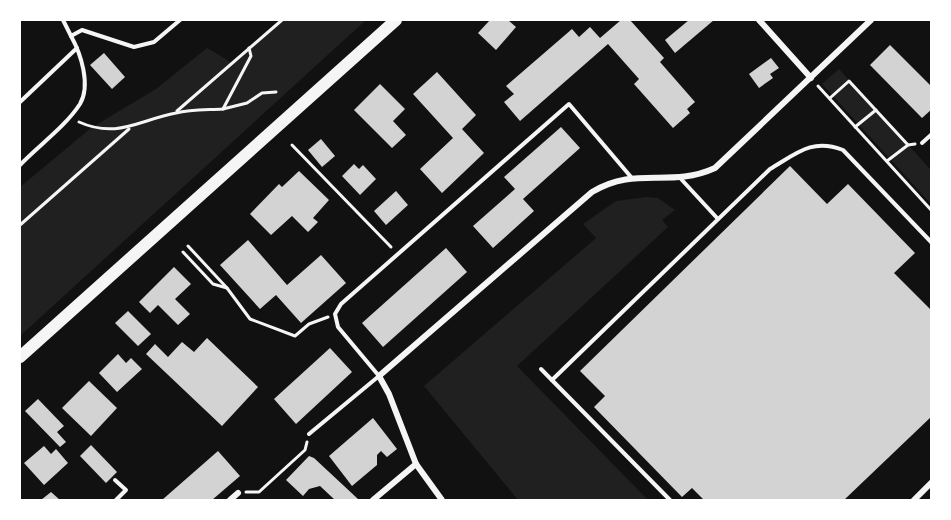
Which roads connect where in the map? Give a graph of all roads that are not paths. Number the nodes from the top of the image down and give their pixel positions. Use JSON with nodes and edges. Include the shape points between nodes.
{"nodes":[{"id":1,"x":63,"y":20,"type":"edge"},
{"id":2,"x":180,"y":20,"type":"edge"},
{"id":3,"x":396,"y":20,"type":"edge"},
{"id":4,"x":759,"y":20,"type":"edge"},
{"id":5,"x":871,"y":20,"type":"edge"},
{"id":6,"x":71,"y":36,"type":"junction"},
{"id":7,"x":77,"y":48,"type":"junction"},
{"id":8,"x":811,"y":78,"type":"junction"},
{"id":9,"x":20,"y":102,"type":"edge"},
{"id":10,"x":932,"y":134,"type":"edge"},
{"id":11,"x":922,"y":143,"type":"dead end"},
{"id":12,"x":20,"y":165,"type":"edge"},
{"id":13,"x":631,"y":177,"type":"junction"},
{"id":14,"x":681,"y":179,"type":"junction"},
{"id":15,"x":718,"y":219,"type":"junction"},
{"id":16,"x":932,"y":243,"type":"edge"},
{"id":17,"x":20,"y":357,"type":"edge"},
{"id":18,"x":541,"y":369,"type":"dead end"},
{"id":19,"x":379,"y":376,"type":"junction"},
{"id":20,"x":552,"y":380,"type":"junction"},
{"id":21,"x":309,"y":434,"type":"road end"},
{"id":22,"x":416,"y":464,"type":"junction"},
{"id":23,"x":116,"y":480,"type":"dead end"},
{"id":24,"x":932,"y":482,"type":"edge"},
{"id":25,"x":238,"y":493,"type":"road end"},
{"id":26,"x":116,"y":501,"type":"edge"},
{"id":27,"x":230,"y":501,"type":"edge"},
{"id":28,"x":373,"y":501,"type":"edge"},
{"id":29,"x":442,"y":501,"type":"edge"},
{"id":30,"x":670,"y":501,"type":"edge"},
{"id":31,"x":914,"y":501,"type":"edge"}],
"edges":[{"from":1,"to":6,"type":"lane"},
{"from":2,"to":6,"type":"lane","via":[[154,42],[134,47],[82,30]]},
{"from":3,"to":17,"type":"main road"},
{"from":4,"to":8,"type":"street"},
{"from":5,"to":8,"type":"street"},
{"from":6,"to":7,"type":"lane"},
{"from":7,"to":9,"type":"lane"},
{"from":7,"to":12,"type":"lane","via":[[85,78],[81,103]]},
{"from":8,"to":14,"type":"street","via":[[715,168]]},
{"from":10,"to":11,"type":"lane"},
{"from":13,"to":14,"type":"street"},
{"from":13,"to":19,"type":"street","via":[[607,183],[592,192]]},
{"from":13,"to":19,"type":"lane","via":[[569,104],[341,304],[335,314],[338,327]]},
{"from":14,"to":15,"type":"lane"},
{"from":15,"to":16,"type":"lane","via":[[770,169],[801,150],[826,144],[843,150]]},
{"from":15,"to":20,"type":"lane"},
{"from":18,"to":20,"type":"lane"},
{"from":19,"to":21,"type":"lane"},
{"from":19,"to":22,"type":"street"},
{"from":20,"to":30,"type":"lane"},
{"from":22,"to":28,"type":"street"},
{"from":22,"to":29,"type":"street"},
{"from":23,"to":26,"type":"lane","via":[[126,490]]},
{"from":24,"to":31,"type":"street"},
{"from":25,"to":27,"type":"street"}]}
